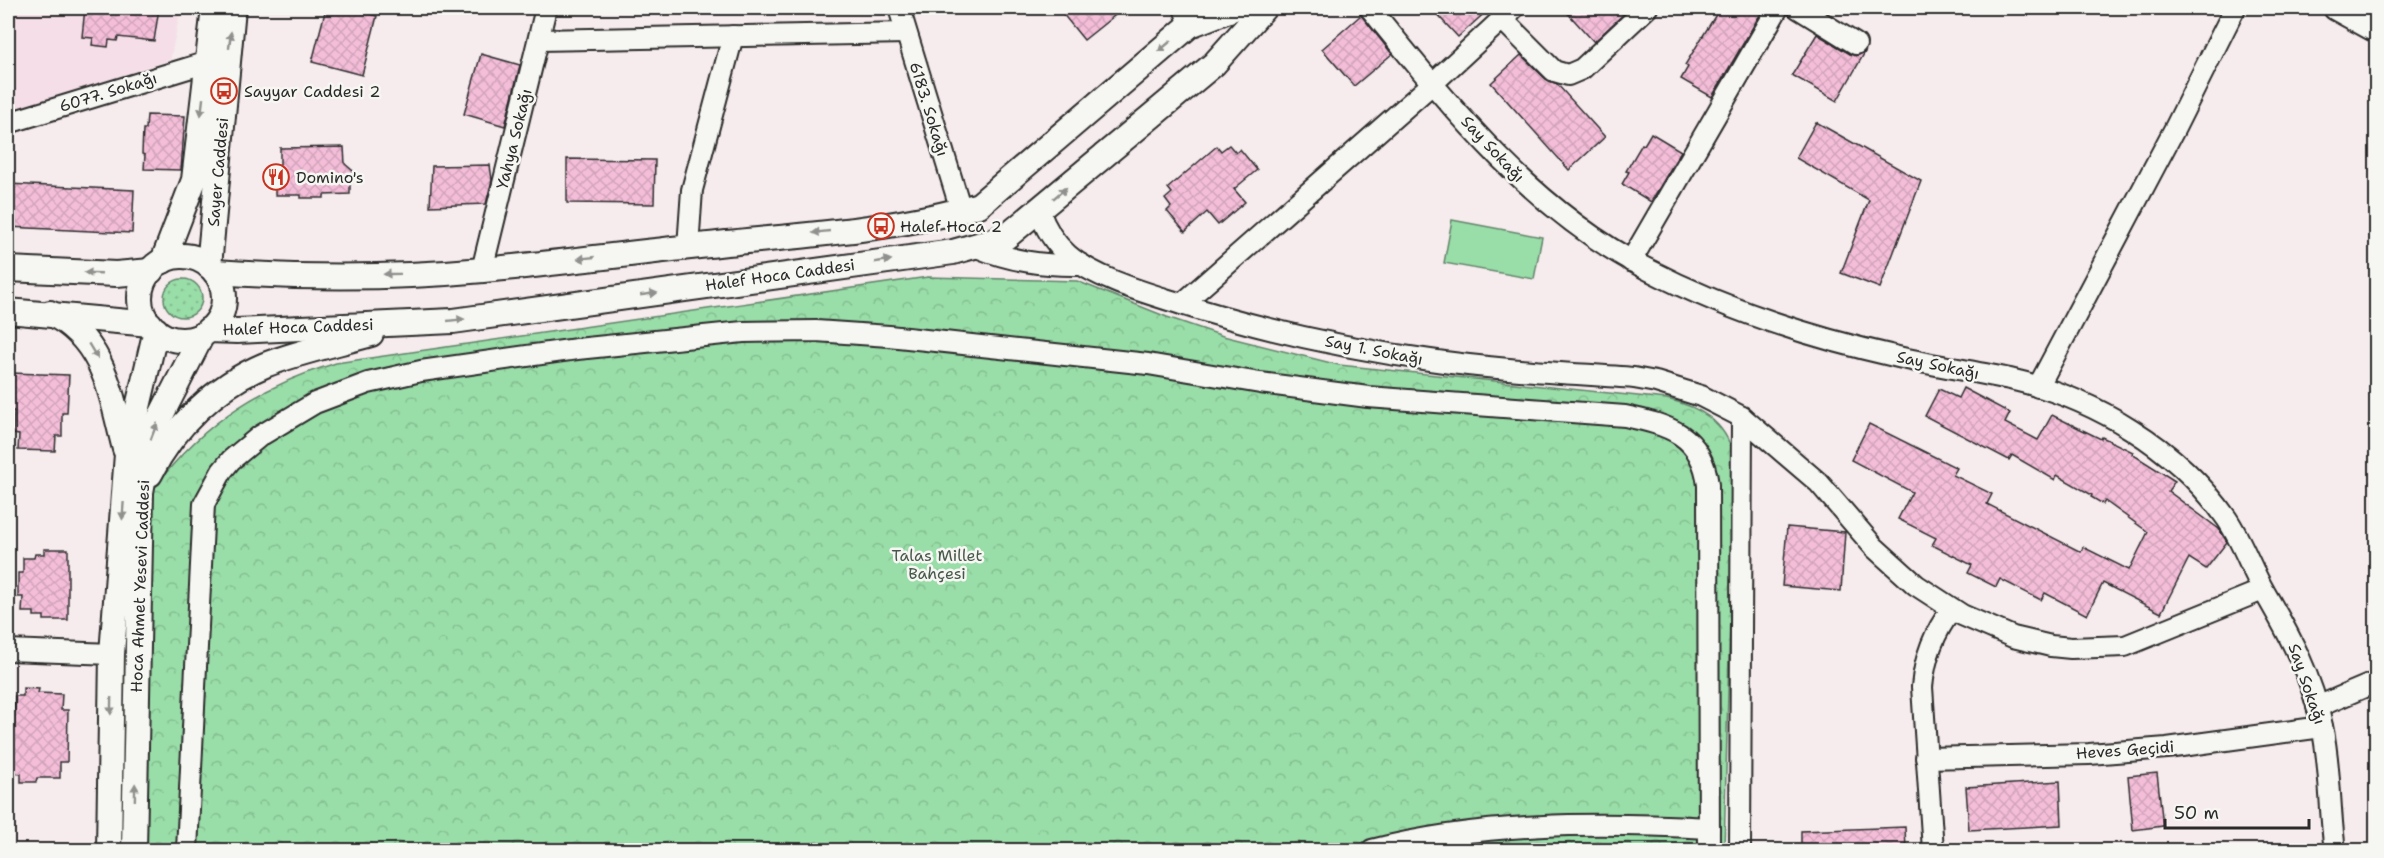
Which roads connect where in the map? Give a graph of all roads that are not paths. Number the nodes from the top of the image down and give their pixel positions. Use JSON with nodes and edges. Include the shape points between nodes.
{"nodes":[{"id":1,"x":214,"y":8,"type":"edge"},
{"id":2,"x":233,"y":8,"type":"edge"},
{"id":3,"x":546,"y":8,"type":"edge"},
{"id":4,"x":898,"y":8,"type":"edge"},
{"id":5,"x":1234,"y":8,"type":"edge"},
{"id":6,"x":1264,"y":8,"type":"edge"},
{"id":7,"x":1370,"y":8,"type":"edge"},
{"id":8,"x":1647,"y":8,"type":"edge"},
{"id":9,"x":1778,"y":8,"type":"edge"},
{"id":10,"x":1798,"y":8,"type":"edge"},
{"id":11,"x":2235,"y":8,"type":"edge"},
{"id":12,"x":2336,"y":8,"type":"edge"},
{"id":13,"x":1508,"y":13,"type":"edge"},
{"id":14,"x":1187,"y":16,"type":"edge"},
{"id":15,"x":2376,"y":30,"type":"edge"},
{"id":16,"x":906,"y":33,"type":"junction"},
{"id":17,"x":734,"y":36,"type":"junction"},
{"id":18,"x":539,"y":40,"type":"junction"},
{"id":19,"x":1856,"y":44,"type":"dead end"},
{"id":20,"x":208,"y":62,"type":"junction"},
{"id":21,"x":1432,"y":84,"type":"junction"},
{"id":22,"x":8,"y":123,"type":"edge"},
{"id":23,"x":961,"y":210,"type":"junction"},
{"id":24,"x":1039,"y":210,"type":"junction"},
{"id":25,"x":974,"y":246,"type":"junction"},
{"id":26,"x":688,"y":247,"type":"junction"},
{"id":27,"x":1631,"y":261,"type":"junction"},
{"id":28,"x":1082,"y":265,"type":"junction"},
{"id":29,"x":157,"y":266,"type":"junction"},
{"id":30,"x":8,"y":269,"type":"edge"},
{"id":31,"x":212,"y":269,"type":"junction"},
{"id":32,"x":482,"y":270,"type":"junction"},
{"id":33,"x":1182,"y":304,"type":"junction"},
{"id":34,"x":8,"y":310,"type":"edge"},
{"id":35,"x":50,"y":313,"type":"junction"},
{"id":36,"x":410,"y":323,"type":"junction"},
{"id":37,"x":153,"y":327,"type":"junction"},
{"id":38,"x":205,"y":333,"type":"junction"},
{"id":39,"x":2038,"y":387,"type":"junction"},
{"id":40,"x":1742,"y":417,"type":"junction"},
{"id":41,"x":127,"y":454,"type":"junction"},
{"id":42,"x":141,"y":492,"type":"junction"},
{"id":43,"x":2263,"y":590,"type":"junction"},
{"id":44,"x":1952,"y":609,"type":"junction"},
{"id":45,"x":8,"y":650,"type":"edge"},
{"id":46,"x":112,"y":654,"type":"junction"},
{"id":47,"x":2376,"y":682,"type":"edge"},
{"id":48,"x":2318,"y":707,"type":"junction"},
{"id":49,"x":2322,"y":727,"type":"junction"},
{"id":50,"x":1926,"y":758,"type":"junction"},
{"id":51,"x":1709,"y":828,"type":"junction"},
{"id":52,"x":109,"y":850,"type":"edge"},
{"id":53,"x":134,"y":850,"type":"edge"},
{"id":54,"x":187,"y":850,"type":"edge"},
{"id":55,"x":1372,"y":850,"type":"edge"},
{"id":56,"x":1709,"y":850,"type":"edge"},
{"id":57,"x":1740,"y":850,"type":"edge"},
{"id":58,"x":1933,"y":850,"type":"edge"},
{"id":59,"x":2336,"y":850,"type":"edge"}],
"edges":[{"from":1,"to":20,"type":"main road","name":"Sayer Caddesi"},
{"from":31,"to":2,"type":"main road","name":"Sayer Caddesi","one_way":true},
{"from":3,"to":18,"type":"street","name":"Yahya Sokağı"},
{"from":4,"to":16,"type":"street","name":"6183. Sokağı"},
{"from":5,"to":14,"type":"main road"},
{"from":24,"to":6,"type":"main road","name":"Halef Hoca Caddesi","one_way":true,"via":[[1214,64]]},
{"from":7,"to":21,"type":"street","name":"Say Sokağı"},
{"from":8,"to":13,"type":"street","via":[[1578,72],[1568,75],[1554,71]]},
{"from":9,"to":27,"type":"street"},
{"from":10,"to":19,"type":"street"},
{"from":11,"to":39,"type":"street"},
{"from":12,"to":15,"type":"main road"},
{"from":13,"to":21,"type":"street"},
{"from":14,"to":23,"type":"main road","one_way":true,"via":[[979,205]]},
{"from":16,"to":17,"type":"street"},
{"from":16,"to":23,"type":"street","name":"6183. Sokağı"},
{"from":17,"to":18,"type":"street"},
{"from":17,"to":26,"type":"street","via":[[692,190]]},
{"from":18,"to":32,"type":"street","name":"Yahya Sokağı"},
{"from":20,"to":22,"type":"street","name":"6077. Sokağı"},
{"from":20,"to":29,"type":"main road","name":"Sayer Caddesi","one_way":true,"via":[[194,180]]},
{"from":21,"to":27,"type":"street","name":"Say Sokağı","via":[[1531,190],[1584,232]]},
{"from":21,"to":33,"type":"street"},
{"from":23,"to":26,"type":"main road","one_way":true,"via":[[880,226]]},
{"from":24,"to":25,"type":"main road","name":"Halef Hoca Caddesi","via":[[1006,237]]},
{"from":24,"to":28,"type":"street","name":"Say 1. Sokağı","via":[[1058,246]]},
{"from":25,"to":28,"type":"street","via":[[1033,264]]},
{"from":36,"to":25,"type":"main road","name":"Halef Hoca Caddesi","one_way":true,"via":[[465,319]]},
{"from":26,"to":32,"type":"main road","one_way":true},
{"from":27,"to":39,"type":"street","name":"Say Sokağı","via":[[1727,304],[1829,339]]},
{"from":28,"to":33,"type":"street","name":"Say 1. Sokağı"},
{"from":29,"to":30,"type":"main road","one_way":true,"via":[[116,273]]},
{"from":29,"to":31,"type":"main road","via":[[187,256]]},
{"from":29,"to":37,"type":"main road","via":[[146,278],[141,293],[142,309]]},
{"from":32,"to":31,"type":"main road","one_way":true,"via":[[276,275]]},
{"from":31,"to":38,"type":"main road","via":[[223,286],[224,303],[219,318]]},
{"from":33,"to":40,"type":"street","name":"Say 1. Sokağı","via":[[1314,338],[1428,360],[1656,382],[1701,396]]},
{"from":34,"to":35,"type":"main road"},
{"from":35,"to":37,"type":"main road"},
{"from":35,"to":41,"type":"main road","one_way":true,"via":[[75,328],[93,350]]},
{"from":36,"to":38,"type":"main road","name":"Halef Hoca Caddesi"},
{"from":36,"to":42,"type":"main road","via":[[266,365],[244,376],[184,424],[157,460]]},
{"from":37,"to":38,"type":"main road","via":[[178,339]]},
{"from":37,"to":41,"type":"main road","name":"Hoca Ahmet Yesevi Caddesi"},
{"from":42,"to":38,"type":"main road","name":"Hoca Ahmet Yesevi Caddesi","one_way":true,"via":[[152,432]]},
{"from":39,"to":43,"type":"street","name":"Say Sokağı","via":[[2118,422],[2176,462],[2227,520]]},
{"from":40,"to":44,"type":"street","name":"Say 1. Sokağı","via":[[1819,483],[1894,567]]},
{"from":40,"to":57,"type":"street"},
{"from":41,"to":46,"type":"main road","name":"Hoca Ahmet Yesevi Caddesi","one_way":true},
{"from":53,"to":42,"type":"main road","name":"Hoca Ahmet Yesevi Caddesi","one_way":true},
{"from":43,"to":44,"type":"street","name":"Say 1. Sokağı","via":[[2125,646],[2107,648],[2032,642]]},
{"from":43,"to":48,"type":"street","name":"Say Sokağı","via":[[2294,643]]},
{"from":44,"to":50,"type":"street","via":[[1933,638],[1923,670]]},
{"from":45,"to":46,"type":"street"},
{"from":46,"to":52,"type":"main road","name":"Hoca Ahmet Yesevi Caddesi","one_way":true},
{"from":47,"to":48,"type":"street"},
{"from":48,"to":49,"type":"street","name":"Say Sokağı"},
{"from":49,"to":50,"type":"street","name":"Heves Geçidi","via":[[2167,748]]},
{"from":49,"to":59,"type":"street","name":"Say Sokağı"},
{"from":50,"to":58,"type":"street"},
{"from":51,"to":54,"type":"street","via":[[1708,485],[1699,453],[1679,432],[1625,416],[1368,397],[1101,358],[862,333],[780,331],[576,349],[394,376],[315,403],[278,423],[237,455],[222,471],[204,504]]},
{"from":51,"to":55,"type":"street","via":[[1614,825],[1488,829]]},
{"from":51,"to":56,"type":"street"}]}
